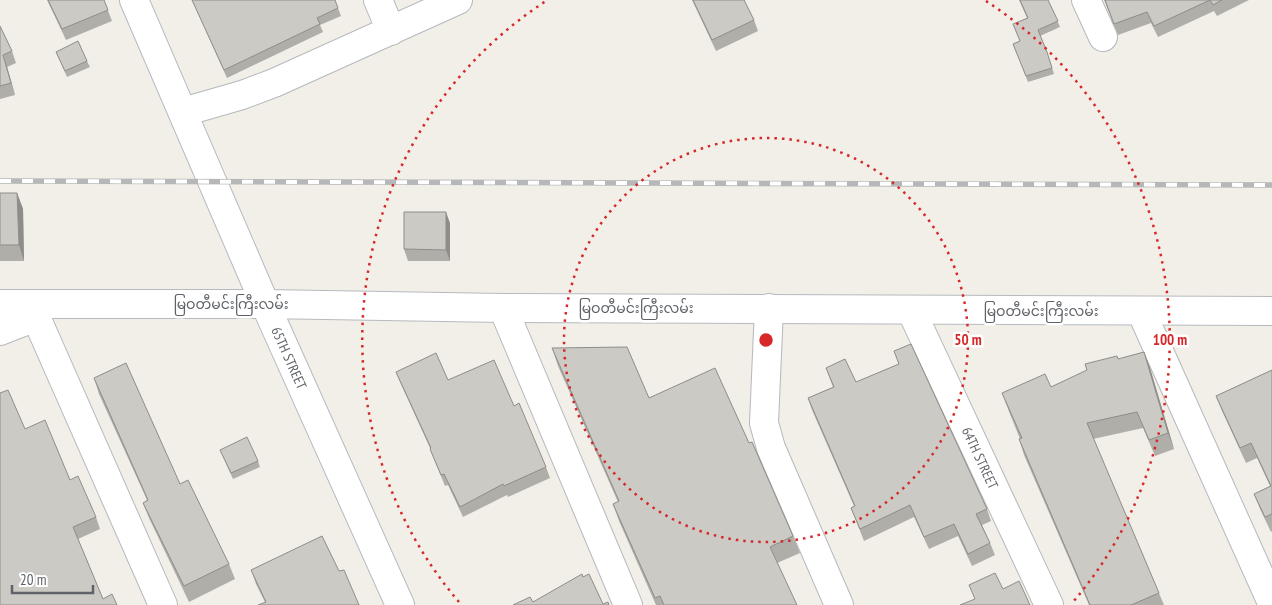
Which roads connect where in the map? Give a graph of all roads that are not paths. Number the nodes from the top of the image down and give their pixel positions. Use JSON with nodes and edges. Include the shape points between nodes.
{"nodes":[{"id":1,"x":134,"y":0,"type":"edge"},
{"id":2,"x":378,"y":0,"type":"edge"},
{"id":3,"x":458,"y":0,"type":"edge"},
{"id":4,"x":1086,"y":0,"type":"edge"},
{"id":5,"x":391,"y":31,"type":"junction"},
{"id":6,"x":1103,"y":37,"type":"dead end"},
{"id":7,"x":183,"y":112,"type":"junction"},
{"id":8,"x":0,"y":304,"type":"edge"},
{"id":9,"x":265,"y":304,"type":"junction"},
{"id":10,"x":503,"y":308,"type":"junction"},
{"id":11,"x":769,"y":308,"type":"junction"},
{"id":12,"x":41,"y":310,"type":"junction"},
{"id":13,"x":911,"y":310,"type":"junction"},
{"id":14,"x":1140,"y":311,"type":"junction"},
{"id":15,"x":1272,"y":311,"type":"edge"},
{"id":16,"x":0,"y":331,"type":"edge"},
{"id":17,"x":1272,"y":603,"type":"edge"},
{"id":18,"x":163,"y":605,"type":"edge"},
{"id":19,"x":400,"y":605,"type":"edge"},
{"id":20,"x":628,"y":605,"type":"edge"},
{"id":21,"x":839,"y":605,"type":"edge"},
{"id":22,"x":1049,"y":605,"type":"edge"}],
"edges":[{"from":1,"to":7,"type":"street","name":"65TH STREET"},
{"from":2,"to":5,"type":"street"},
{"from":3,"to":5,"type":"street"},
{"from":4,"to":6,"type":"street"},
{"from":5,"to":7,"type":"street","via":[[274,84]]},
{"from":7,"to":9,"type":"street","name":"65TH STREET"},
{"from":8,"to":12,"type":"street","name":"မြဝတီမင်းကြီးလမ်း"},
{"from":9,"to":10,"type":"street","name":"မြဝတီမင်းကြီးလမ်း"},
{"from":9,"to":12,"type":"street","name":"မြဝတီမင်းကြီးလမ်း"},
{"from":9,"to":19,"type":"street","name":"65TH STREET"},
{"from":10,"to":11,"type":"street","name":"မြဝတီမင်းကြီးလမ်း"},
{"from":10,"to":20,"type":"street"},
{"from":11,"to":13,"type":"street","name":"မြဝတီမင်းကြီးလမ်း"},
{"from":11,"to":21,"type":"street","via":[[764,423],[770,448]]},
{"from":12,"to":16,"type":"street"},
{"from":12,"to":18,"type":"street"},
{"from":13,"to":14,"type":"street","name":"မြဝတီမင်းကြီးလမ်း"},
{"from":13,"to":22,"type":"street","name":"64TH STREET"},
{"from":14,"to":15,"type":"street","name":"မြဝတီမင်းကြီးလမ်း"},
{"from":14,"to":17,"type":"street"}]}
